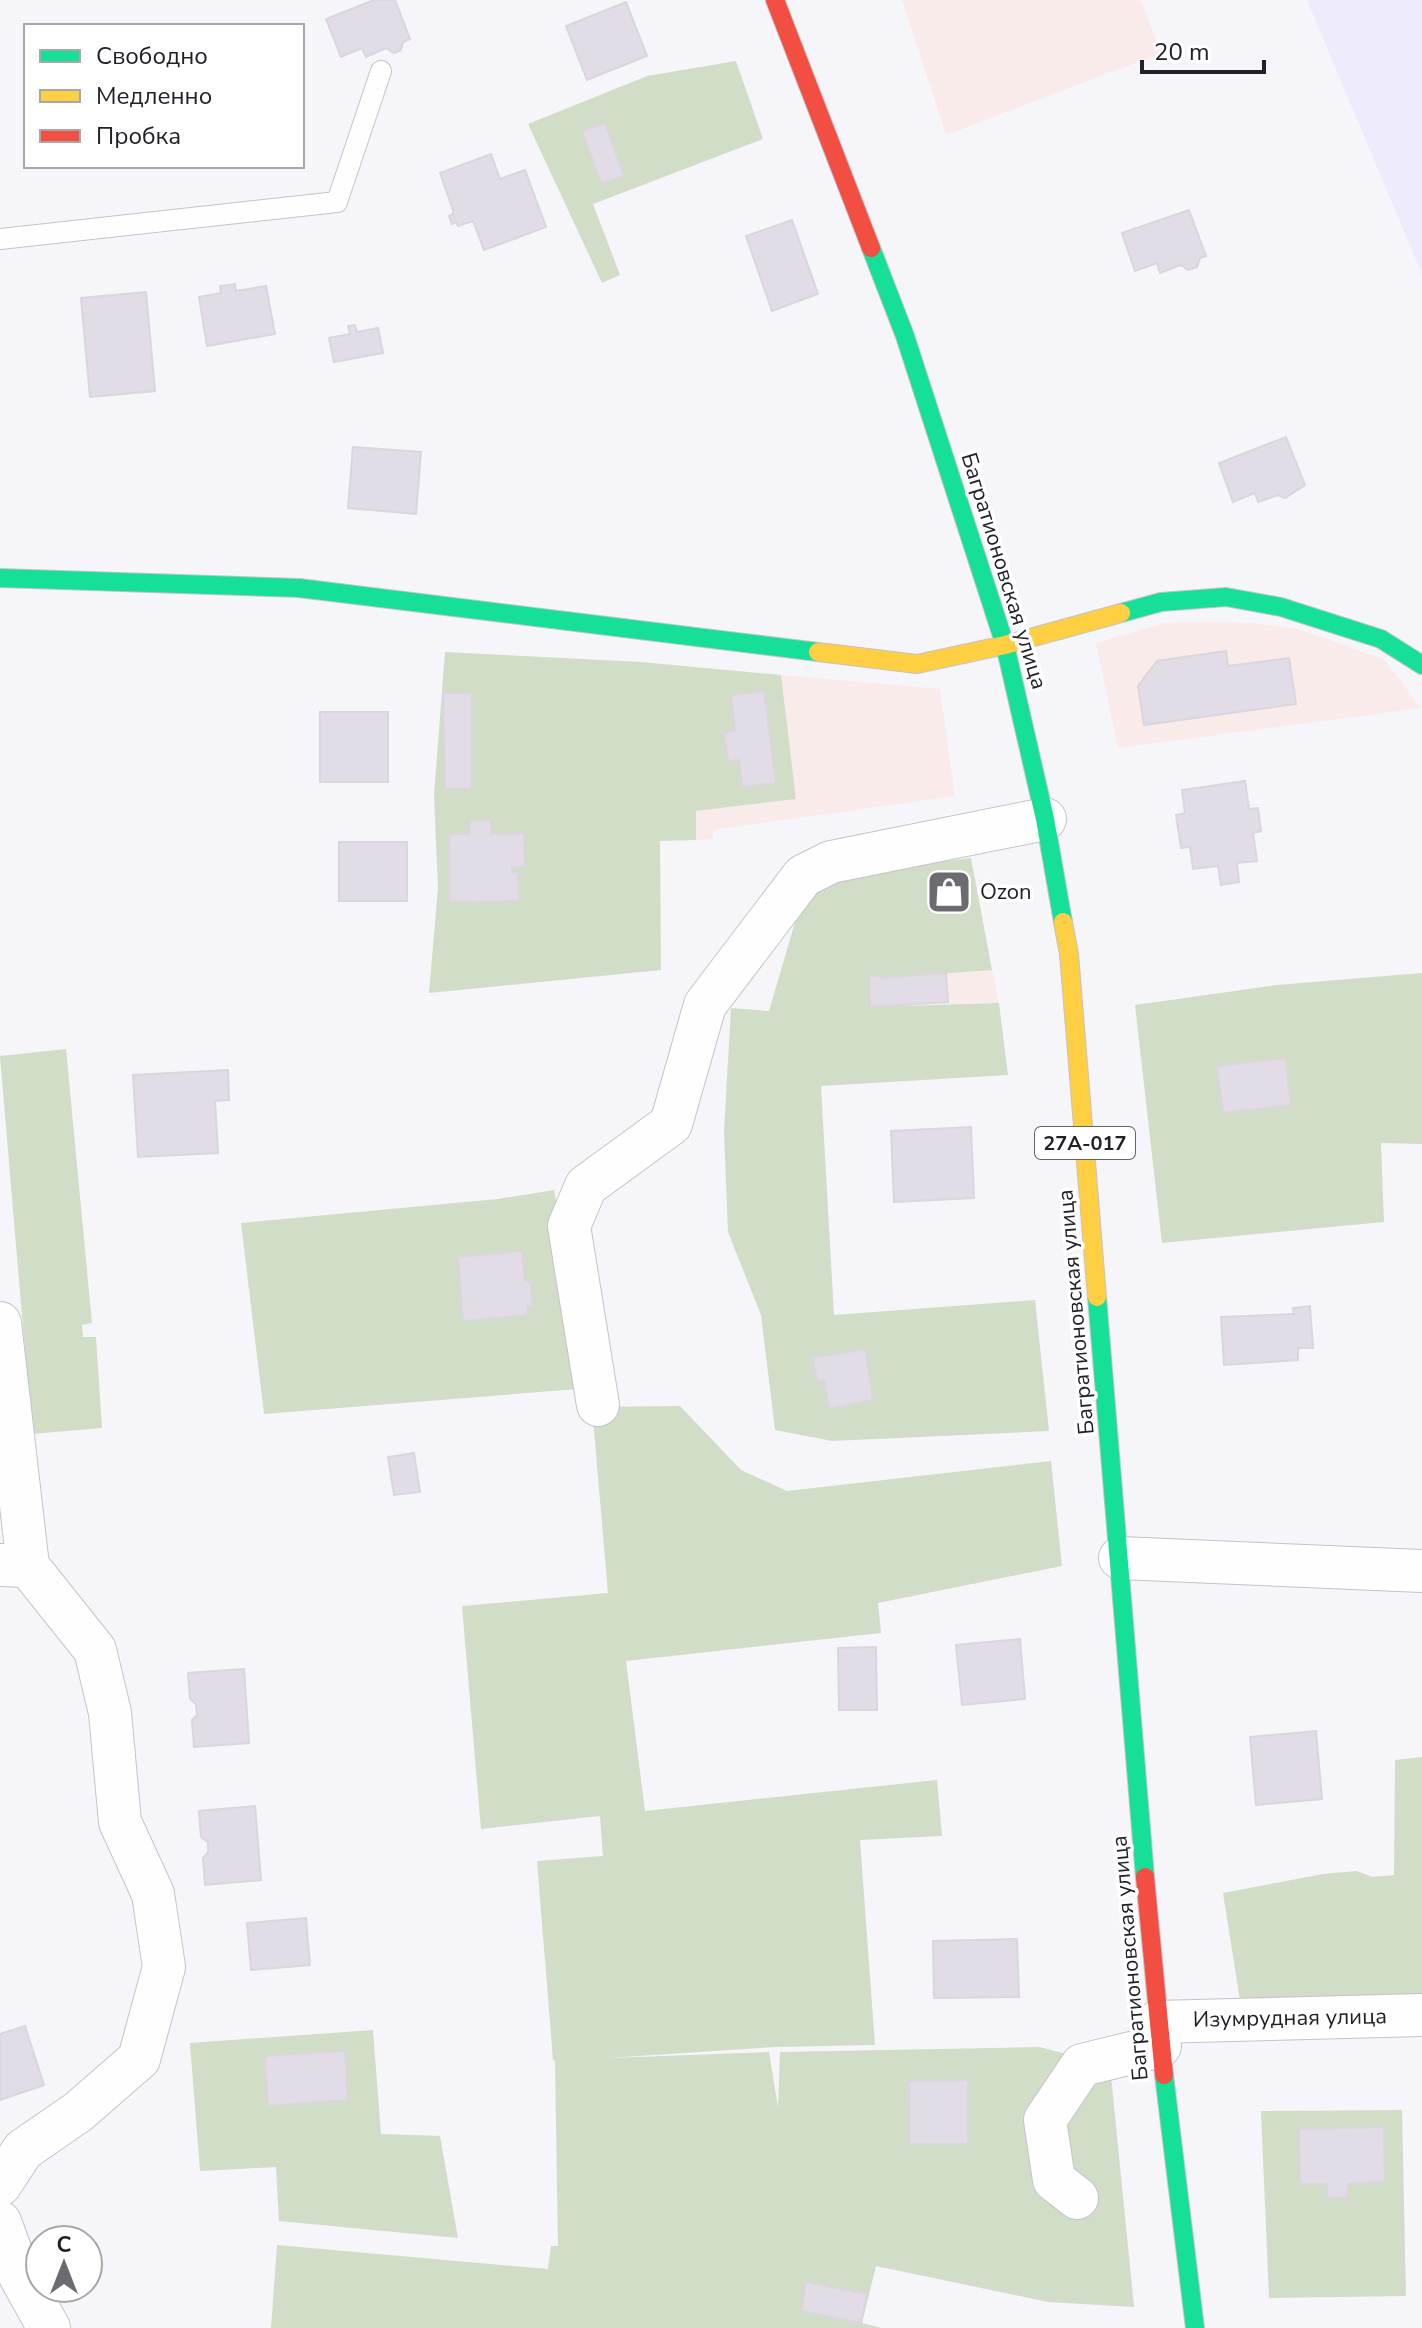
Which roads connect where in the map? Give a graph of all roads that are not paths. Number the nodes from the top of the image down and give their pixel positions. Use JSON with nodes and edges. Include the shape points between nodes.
{"nodes":[{"id":1,"x":775,"y":0,"type":"edge"},
{"id":2,"x":381,"y":71,"type":"dead end"},
{"id":3,"x":0,"y":239,"type":"edge"},
{"id":4,"x":0,"y":578,"type":"edge"},
{"id":5,"x":1005,"y":645,"type":"junction"},
{"id":6,"x":1422,"y":665,"type":"edge"},
{"id":7,"x":1045,"y":819,"type":"junction"},
{"id":8,"x":0,"y":1323,"type":"edge"},
{"id":9,"x":598,"y":1405,"type":"dead end"},
{"id":10,"x":1120,"y":1558,"type":"junction"},
{"id":11,"x":14,"y":1566,"type":"edge"},
{"id":12,"x":1422,"y":1571,"type":"edge"},
{"id":13,"x":1422,"y":2015,"type":"edge"},
{"id":14,"x":1159,"y":2034,"type":"junction"},
{"id":15,"x":0,"y":2185,"type":"edge"},
{"id":16,"x":1077,"y":2198,"type":"dead end"},
{"id":17,"x":0,"y":2222,"type":"edge"},
{"id":18,"x":49,"y":2328,"type":"edge"},
{"id":19,"x":1195,"y":2328,"type":"edge"}],
"edges":[{"from":1,"to":5,"type":"main road","name":"Багратионовская улица","number":"27А-017","via":[[905,336]]},
{"from":2,"to":3,"type":"lane","via":[[337,202]]},
{"from":4,"to":5,"type":"main road","via":[[299,588],[917,664]]},
{"from":5,"to":6,"type":"main road","via":[[1161,602],[1226,597],[1281,607],[1381,639]]},
{"from":5,"to":7,"type":"main road","name":"Багратионовская улица","number":"27А-017"},
{"from":7,"to":9,"type":"street","via":[[831,862],[803,876],[794,887],[705,1005],[671,1124],[586,1186],[569,1226]]},
{"from":7,"to":10,"type":"main road","name":"Багратионовская улица","number":"27А-017","via":[[1069,954]]},
{"from":8,"to":11,"type":"street"},
{"from":10,"to":12,"type":"street"},
{"from":10,"to":14,"type":"main road","name":"Багратионовская улица","number":"27А-017"},
{"from":11,"to":15,"type":"street","via":[[95,1650],[110,1713],[120,1822],[153,1894],[164,1967],[139,2059],[78,2112],[23,2150]]},
{"from":13,"to":14,"type":"street","name":"Изумрудная улица"},
{"from":14,"to":16,"type":"street","name":"Изумрудная улица","via":[[1082,2065],[1045,2120],[1054,2180]]},
{"from":14,"to":19,"type":"main road","name":"Багратионовская улица","number":"27А-017"},
{"from":17,"to":18,"type":"street","via":[[20,2276]]}]}
